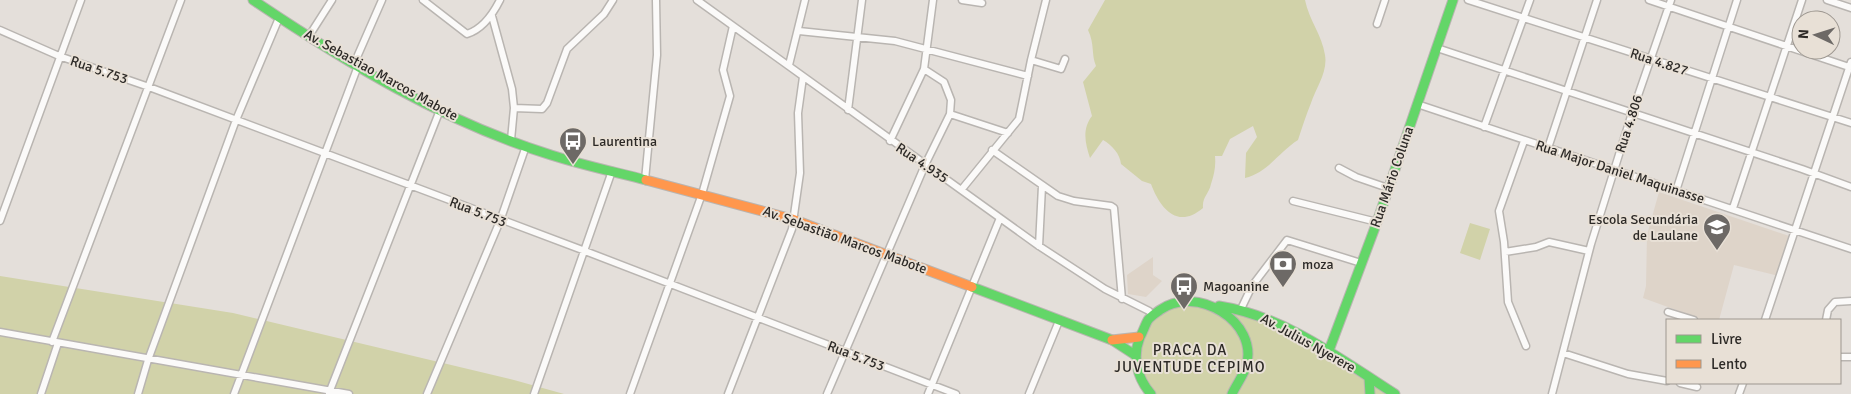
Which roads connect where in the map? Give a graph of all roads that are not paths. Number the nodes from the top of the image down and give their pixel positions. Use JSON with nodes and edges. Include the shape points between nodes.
{"nodes":[{"id":1,"x":81,"y":0,"type":"edge"},
{"id":2,"x":181,"y":0,"type":"edge"},
{"id":3,"x":253,"y":0,"type":"edge"},
{"id":4,"x":332,"y":0,"type":"edge"},
{"id":5,"x":382,"y":0,"type":"edge"},
{"id":6,"x":423,"y":0,"type":"edge"},
{"id":7,"x":500,"y":0,"type":"edge"},
{"id":8,"x":613,"y":0,"type":"edge"},
{"id":9,"x":656,"y":0,"type":"edge"},
{"id":10,"x":697,"y":0,"type":"edge"},
{"id":11,"x":805,"y":0,"type":"edge"},
{"id":12,"x":862,"y":0,"type":"edge"},
{"id":13,"x":933,"y":0,"type":"edge"},
{"id":14,"x":962,"y":0,"type":"edge"},
{"id":15,"x":1046,"y":0,"type":"edge"},
{"id":16,"x":1386,"y":0,"type":"edge"},
{"id":17,"x":1453,"y":0,"type":"edge"},
{"id":18,"x":1468,"y":0,"type":"edge"},
{"id":19,"x":1530,"y":0,"type":"edge"},
{"id":20,"x":1598,"y":0,"type":"edge"},
{"id":21,"x":1649,"y":0,"type":"edge"},
{"id":22,"x":1737,"y":0,"type":"edge"},
{"id":23,"x":1802,"y":0,"type":"edge"},
{"id":24,"x":1827,"y":0,"type":"edge"},
{"id":25,"x":708,"y":3,"type":"edge"},
{"id":26,"x":982,"y":3,"type":"dead end"},
{"id":27,"x":1670,"y":3,"type":"edge"},
{"id":28,"x":1851,"y":8,"type":"edge"},
{"id":29,"x":492,"y":16,"type":"junction"},
{"id":30,"x":279,"y":18,"type":"junction"},
{"id":31,"x":1524,"y":19,"type":"junction"},
{"id":32,"x":1377,"y":24,"type":"dead end"},
{"id":33,"x":733,"y":26,"type":"junction"},
{"id":34,"x":1729,"y":26,"type":"junction"},
{"id":35,"x":0,"y":30,"type":"edge"},
{"id":36,"x":799,"y":31,"type":"junction"},
{"id":37,"x":309,"y":36,"type":"junction"},
{"id":38,"x":859,"y":37,"type":"junction"},
{"id":39,"x":1584,"y":39,"type":"junction"},
{"id":40,"x":1787,"y":46,"type":"junction"},
{"id":41,"x":1437,"y":48,"type":"junction"},
{"id":42,"x":927,"y":50,"type":"junction"},
{"id":43,"x":59,"y":56,"type":"junction"},
{"id":44,"x":1065,"y":59,"type":"dead end"},
{"id":45,"x":1650,"y":59,"type":"junction"},
{"id":46,"x":1031,"y":60,"type":"junction"},
{"id":47,"x":1850,"y":64,"type":"edge"},
{"id":48,"x":356,"y":65,"type":"junction"},
{"id":49,"x":789,"y":65,"type":"junction"},
{"id":50,"x":924,"y":69,"type":"junction"},
{"id":51,"x":1504,"y":71,"type":"junction"},
{"id":52,"x":1028,"y":76,"type":"junction"},
{"id":53,"x":803,"y":77,"type":"junction"},
{"id":54,"x":1713,"y":80,"type":"junction"},
{"id":55,"x":149,"y":87,"type":"junction"},
{"id":56,"x":1567,"y":92,"type":"junction"},
{"id":57,"x":1770,"y":98,"type":"junction"},
{"id":58,"x":1417,"y":104,"type":"junction"},
{"id":59,"x":514,"y":108,"type":"junction"},
{"id":60,"x":440,"y":110,"type":"junction"},
{"id":61,"x":848,"y":110,"type":"junction"},
{"id":62,"x":1632,"y":113,"type":"junction"},
{"id":63,"x":950,"y":114,"type":"junction"},
{"id":64,"x":1833,"y":118,"type":"junction"},
{"id":65,"x":236,"y":120,"type":"junction"},
{"id":66,"x":1851,"y":123,"type":"edge"},
{"id":67,"x":1484,"y":127,"type":"junction"},
{"id":68,"x":1008,"y":133,"type":"junction"},
{"id":69,"x":1695,"y":133,"type":"junction"},
{"id":70,"x":511,"y":140,"type":"junction"},
{"id":71,"x":890,"y":141,"type":"junction"},
{"id":72,"x":1524,"y":141,"type":"junction"},
{"id":73,"x":526,"y":146,"type":"junction"},
{"id":74,"x":1548,"y":148,"type":"junction"},
{"id":75,"x":992,"y":150,"type":"junction"},
{"id":76,"x":1752,"y":152,"type":"junction"},
{"id":77,"x":323,"y":153,"type":"junction"},
{"id":78,"x":571,"y":160,"type":"joint"},
{"id":79,"x":925,"y":165,"type":"junction"},
{"id":80,"x":1339,"y":168,"type":"dead end"},
{"id":81,"x":1614,"y":169,"type":"junction"},
{"id":82,"x":612,"y":171,"type":"junction"},
{"id":83,"x":1814,"y":174,"type":"junction"},
{"id":84,"x":645,"y":180,"type":"junction"},
{"id":85,"x":1042,"y":186,"type":"junction"},
{"id":86,"x":411,"y":187,"type":"junction"},
{"id":87,"x":1851,"y":187,"type":"edge"},
{"id":88,"x":1388,"y":188,"type":"junction"},
{"id":89,"x":962,"y":190,"type":"junction"},
{"id":90,"x":1676,"y":191,"type":"junction"},
{"id":91,"x":702,"y":194,"type":"junction"},
{"id":92,"x":1293,"y":201,"type":"dead end"},
{"id":93,"x":1733,"y":208,"type":"junction"},
{"id":94,"x":1000,"y":218,"type":"junction"},
{"id":95,"x":792,"y":219,"type":"junction"},
{"id":96,"x":500,"y":220,"type":"junction"},
{"id":97,"x":0,"y":221,"type":"edge"},
{"id":98,"x":1377,"y":222,"type":"junction"},
{"id":99,"x":1797,"y":230,"type":"junction"},
{"id":100,"x":1039,"y":246,"type":"junction"},
{"id":101,"x":1851,"y":248,"type":"edge"},
{"id":102,"x":586,"y":251,"type":"junction"},
{"id":103,"x":1590,"y":251,"type":"junction"},
{"id":104,"x":1505,"y":252,"type":"junction"},
{"id":105,"x":887,"y":254,"type":"junction"},
{"id":106,"x":1361,"y":263,"type":"junction"},
{"id":107,"x":670,"y":284,"type":"junction"},
{"id":108,"x":972,"y":287,"type":"junction"},
{"id":109,"x":1122,"y":299,"type":"junction"},
{"id":110,"x":1851,"y":301,"type":"edge"},
{"id":111,"x":1212,"y":304,"type":"junction"},
{"id":112,"x":1241,"y":309,"type":"junction"},
{"id":113,"x":1668,"y":312,"type":"dead end"},
{"id":114,"x":1153,"y":315,"type":"junction"},
{"id":115,"x":758,"y":319,"type":"junction"},
{"id":116,"x":1691,"y":319,"type":"edge"},
{"id":117,"x":1765,"y":319,"type":"edge"},
{"id":118,"x":1826,"y":319,"type":"edge"},
{"id":119,"x":1059,"y":321,"type":"junction"},
{"id":120,"x":0,"y":332,"type":"edge"},
{"id":121,"x":1138,"y":337,"type":"junction"},
{"id":122,"x":1112,"y":340,"type":"junction"},
{"id":123,"x":55,"y":343,"type":"junction"},
{"id":124,"x":1526,"y":346,"type":"dead end"},
{"id":125,"x":1329,"y":350,"type":"junction"},
{"id":126,"x":844,"y":352,"type":"junction"},
{"id":127,"x":1563,"y":353,"type":"junction"},
{"id":128,"x":1135,"y":355,"type":"junction"},
{"id":129,"x":148,"y":360,"type":"junction"},
{"id":130,"x":242,"y":375,"type":"junction"},
{"id":131,"x":1369,"y":378,"type":"junction"},
{"id":132,"x":1666,"y":381,"type":"edge"},
{"id":133,"x":1684,"y":384,"type":"edge"},
{"id":134,"x":932,"y":386,"type":"junction"},
{"id":135,"x":1697,"y":387,"type":"dead end"},
{"id":136,"x":329,"y":392,"type":"edge"},
{"id":137,"x":41,"y":394,"type":"edge"},
{"id":138,"x":138,"y":394,"type":"edge"},
{"id":139,"x":234,"y":394,"type":"edge"},
{"id":140,"x":349,"y":394,"type":"edge"},
{"id":141,"x":427,"y":394,"type":"edge"},
{"id":142,"x":534,"y":394,"type":"edge"},
{"id":143,"x":630,"y":394,"type":"edge"},
{"id":144,"x":728,"y":394,"type":"edge"},
{"id":145,"x":827,"y":394,"type":"edge"},
{"id":146,"x":928,"y":394,"type":"edge"},
{"id":147,"x":956,"y":394,"type":"edge"},
{"id":148,"x":1029,"y":394,"type":"edge"},
{"id":149,"x":1151,"y":394,"type":"edge"},
{"id":150,"x":1232,"y":394,"type":"edge"},
{"id":151,"x":1370,"y":394,"type":"edge"},
{"id":152,"x":1395,"y":394,"type":"edge"},
{"id":153,"x":1552,"y":394,"type":"edge"}],
"edges":[{"from":1,"to":43,"type":"street"},
{"from":2,"to":55,"type":"street"},
{"from":3,"to":30,"type":"main road","name":"Av. Sebastiao Marcos Mabote"},
{"from":4,"to":37,"type":"street"},
{"from":5,"to":48,"type":"street"},
{"from":6,"to":29,"type":"street","via":[[467,34]]},
{"from":7,"to":29,"type":"street"},
{"from":8,"to":59,"type":"street","via":[[604,14],[567,49],[542,109]]},
{"from":9,"to":84,"type":"street","via":[[657,55]]},
{"from":10,"to":25,"type":"street","name":"Rua 4.935"},
{"from":11,"to":36,"type":"street"},
{"from":12,"to":38,"type":"street"},
{"from":13,"to":42,"type":"street"},
{"from":14,"to":26,"type":"street"},
{"from":15,"to":46,"type":"street"},
{"from":16,"to":32,"type":"street"},
{"from":17,"to":41,"type":"main road","name":"Rua Mário Coluna"},
{"from":18,"to":31,"type":"street","name":"Rua 4.827"},
{"from":19,"to":31,"type":"street"},
{"from":20,"to":39,"type":"street"},
{"from":21,"to":27,"type":"street"},
{"from":22,"to":34,"type":"street"},
{"from":23,"to":40,"type":"street"},
{"from":24,"to":28,"type":"street"},
{"from":25,"to":33,"type":"street","name":"Rua 4.935"},
{"from":27,"to":34,"type":"street"},
{"from":27,"to":45,"type":"street","name":"Rua 4.806"},
{"from":29,"to":59,"type":"street"},
{"from":30,"to":37,"type":"main road","name":"Av. Sebastiao Marcos Mabote"},
{"from":30,"to":65,"type":"street"},
{"from":31,"to":39,"type":"street","name":"Rua 4.827"},
{"from":31,"to":51,"type":"street"},
{"from":33,"to":49,"type":"street","name":"Rua 4.935"},
{"from":33,"to":91,"type":"street","via":[[723,70],[730,96]]},
{"from":34,"to":40,"type":"street"},
{"from":34,"to":54,"type":"street"},
{"from":35,"to":43,"type":"street","name":"Rua 5.753"},
{"from":36,"to":38,"type":"street"},
{"from":36,"to":49,"type":"street"},
{"from":37,"to":48,"type":"main road","name":"Av. Sebastiao Marcos Mabote"},
{"from":38,"to":42,"type":"street","via":[[895,41]]},
{"from":38,"to":61,"type":"street"},
{"from":39,"to":45,"type":"street","name":"Rua 4.827"},
{"from":39,"to":56,"type":"street"},
{"from":40,"to":47,"type":"street"},
{"from":40,"to":57,"type":"street"},
{"from":41,"to":51,"type":"street"},
{"from":41,"to":58,"type":"main road","name":"Rua Mário Coluna"},
{"from":42,"to":50,"type":"street"},
{"from":42,"to":52,"type":"street"},
{"from":43,"to":55,"type":"street","name":"Rua 5.753"},
{"from":43,"to":97,"type":"street"},
{"from":44,"to":46,"type":"street","via":[[1061,69]]},
{"from":45,"to":54,"type":"street","name":"Rua 4.827"},
{"from":45,"to":62,"type":"street","name":"Rua 4.806"},
{"from":46,"to":52,"type":"street"},
{"from":47,"to":64,"type":"street"},
{"from":48,"to":60,"type":"main road","name":"Av. Sebastiao Marcos Mabote"},
{"from":48,"to":77,"type":"street"},
{"from":49,"to":53,"type":"street","name":"Rua 4.935"},
{"from":50,"to":63,"type":"street","via":[[944,82],[951,100]]},
{"from":50,"to":71,"type":"street"},
{"from":51,"to":56,"type":"street"},
{"from":51,"to":67,"type":"street"},
{"from":52,"to":68,"type":"street","via":[[1022,112]]},
{"from":53,"to":61,"type":"street","name":"Rua 4.935"},
{"from":53,"to":95,"type":"street","via":[[798,113],[800,173]]},
{"from":54,"to":57,"type":"street","name":"Rua 4.827"},
{"from":54,"to":69,"type":"street"},
{"from":55,"to":65,"type":"street","name":"Rua 5.753"},
{"from":55,"to":123,"type":"street"},
{"from":56,"to":62,"type":"street"},
{"from":56,"to":74,"type":"street"},
{"from":57,"to":64,"type":"street","name":"Rua 4.827"},
{"from":57,"to":76,"type":"street"},
{"from":58,"to":67,"type":"street","name":"Rua Major Daniel Maquinasse"},
{"from":58,"to":88,"type":"main road","name":"Rua Mário Coluna"},
{"from":59,"to":70,"type":"street"},
{"from":60,"to":70,"type":"main road","name":"Av. Sebastiao Marcos Mabote"},
{"from":60,"to":86,"type":"street"},
{"from":61,"to":71,"type":"street","name":"Rua 4.935"},
{"from":62,"to":69,"type":"street"},
{"from":62,"to":81,"type":"street","name":"Rua 4.806"},
{"from":63,"to":68,"type":"street"},
{"from":63,"to":79,"type":"street"},
{"from":64,"to":66,"type":"street","name":"Rua 4.827"},
{"from":64,"to":83,"type":"street"},
{"from":65,"to":77,"type":"street","name":"Rua 5.753"},
{"from":65,"to":129,"type":"street"},
{"from":67,"to":72,"type":"street","name":"Rua Major Daniel Maquinasse"},
{"from":68,"to":75,"type":"street"},
{"from":69,"to":76,"type":"street"},
{"from":69,"to":90,"type":"street"},
{"from":70,"to":73,"type":"main road","name":"Av. Sebastiao Marcos Mabote"},
{"from":71,"to":79,"type":"street","name":"Rua 4.935"},
{"from":72,"to":74,"type":"street","name":"Rua Major Daniel Maquinasse"},
{"from":72,"to":104,"type":"street","via":[[1499,211]]},
{"from":73,"to":78,"type":"main road","name":"Av. Sebastiao Marcos Mabote"},
{"from":73,"to":96,"type":"street"},
{"from":74,"to":81,"type":"street","name":"Rua Major Daniel Maquinasse"},
{"from":75,"to":85,"type":"street"},
{"from":75,"to":89,"type":"street"},
{"from":76,"to":83,"type":"street"},
{"from":76,"to":93,"type":"street"},
{"from":77,"to":86,"type":"street","name":"Rua 5.753"},
{"from":77,"to":130,"type":"street"},
{"from":78,"to":82,"type":"main road","name":"Av. Sebastião Marcos Mabote"},
{"from":79,"to":89,"type":"street","name":"Rua 4.935"},
{"from":79,"to":105,"type":"street"},
{"from":80,"to":88,"type":"street","via":[[1356,178]]},
{"from":81,"to":90,"type":"street","name":"Rua Major Daniel Maquinasse"},
{"from":81,"to":103,"type":"street","name":"Rua 4.806"},
{"from":82,"to":84,"type":"main road","name":"Av. Sebastião Marcos Mabote"},
{"from":82,"to":102,"type":"street"},
{"from":83,"to":87,"type":"street"},
{"from":83,"to":99,"type":"street"},
{"from":84,"to":91,"type":"main road","name":"Av. Sebastião Marcos Mabote"},
{"from":85,"to":100,"type":"street"},
{"from":85,"to":109,"type":"street","via":[[1074,201],[1114,208]]},
{"from":86,"to":96,"type":"street","name":"Rua 5.753"},
{"from":86,"to":136,"type":"street"},
{"from":88,"to":98,"type":"main road","name":"Rua Mário Coluna"},
{"from":89,"to":94,"type":"street","name":"Rua 4.935"},
{"from":90,"to":93,"type":"street","name":"Rua Major Daniel Maquinasse"},
{"from":91,"to":95,"type":"main road","name":"Av. Sebastião Marcos Mabote"},
{"from":91,"to":107,"type":"street"},
{"from":92,"to":98,"type":"street"},
{"from":93,"to":99,"type":"street","name":"Rua Major Daniel Maquinasse"},
{"from":94,"to":100,"type":"street","name":"Rua 4.935"},
{"from":94,"to":108,"type":"street"},
{"from":95,"to":105,"type":"main road","name":"Av. Sebastião Marcos Mabote"},
{"from":95,"to":115,"type":"street","via":[[788,241]]},
{"from":96,"to":102,"type":"street","name":"Rua 5.753"},
{"from":96,"to":141,"type":"street"},
{"from":98,"to":106,"type":"main road","name":"Rua Mário Coluna"},
{"from":99,"to":101,"type":"street","name":"Rua Major Daniel Maquinasse"},
{"from":99,"to":117,"type":"street"},
{"from":100,"to":109,"type":"street","name":"Rua 4.935"},
{"from":102,"to":107,"type":"street","name":"Rua 5.753"},
{"from":102,"to":142,"type":"street"},
{"from":103,"to":104,"type":"street","via":[[1549,242]]},
{"from":103,"to":127,"type":"street","name":"Rua 4.806"},
{"from":104,"to":124,"type":"street","via":[[1508,302]]},
{"from":105,"to":108,"type":"main road","name":"Av. Sebastião Marcos Mabote"},
{"from":105,"to":126,"type":"street"},
{"from":106,"to":112,"type":"street","via":[[1287,240],[1252,286]]},
{"from":106,"to":125,"type":"main road","name":"Rua Mário Coluna"},
{"from":107,"to":115,"type":"street","name":"Rua 5.753"},
{"from":107,"to":143,"type":"street"},
{"from":108,"to":119,"type":"main road","name":"Av. Sebastião Marcos Mabote"},
{"from":108,"to":134,"type":"street"},
{"from":109,"to":114,"type":"street","name":"Rua 4.935"},
{"from":110,"to":118,"type":"street","via":[[1834,302]]},
{"from":111,"to":112,"type":"main road","name":"Av. Julius Nyerere"},
{"from":111,"to":114,"type":"main road","name":"Av. Julius Nyerere","via":[[1178,301]]},
{"from":111,"to":150,"type":"main road","via":[[1234,319],[1246,344],[1244,372]]},
{"from":112,"to":125,"type":"main road","name":"Av. Julius Nyerere"},
{"from":113,"to":116,"type":"street"},
{"from":114,"to":121,"type":"main road"},
{"from":115,"to":126,"type":"street","name":"Rua 5.753"},
{"from":115,"to":144,"type":"street"},
{"from":119,"to":122,"type":"main road","name":"Av. Sebastião Marcos Mabote"},
{"from":119,"to":148,"type":"street"},
{"from":120,"to":123,"type":"street"},
{"from":121,"to":122,"type":"main road","name":"Av. Sebastião Marcos Mabote"},
{"from":121,"to":128,"type":"main road"},
{"from":122,"to":128,"type":"main road","name":"Av. Sebastião Marcos Mabote"},
{"from":123,"to":129,"type":"street"},
{"from":123,"to":137,"type":"street"},
{"from":125,"to":131,"type":"main road","name":"Av. Julius Nyerere"},
{"from":126,"to":134,"type":"street","name":"Rua 5.753"},
{"from":126,"to":145,"type":"street"},
{"from":127,"to":132,"type":"street","via":[[1628,374]]},
{"from":127,"to":153,"type":"street","name":"Rua 4.806"},
{"from":128,"to":149,"type":"main road","via":[[1140,379]]},
{"from":129,"to":130,"type":"street"},
{"from":129,"to":138,"type":"street"},
{"from":130,"to":136,"type":"street"},
{"from":130,"to":139,"type":"street"},
{"from":131,"to":151,"type":"main road"},
{"from":131,"to":152,"type":"main road","name":"Av. Julius Nyerere"},
{"from":133,"to":135,"type":"street"},
{"from":134,"to":146,"type":"street"},
{"from":134,"to":147,"type":"street","name":"Rua 5.753"},
{"from":136,"to":140,"type":"street"}]}
